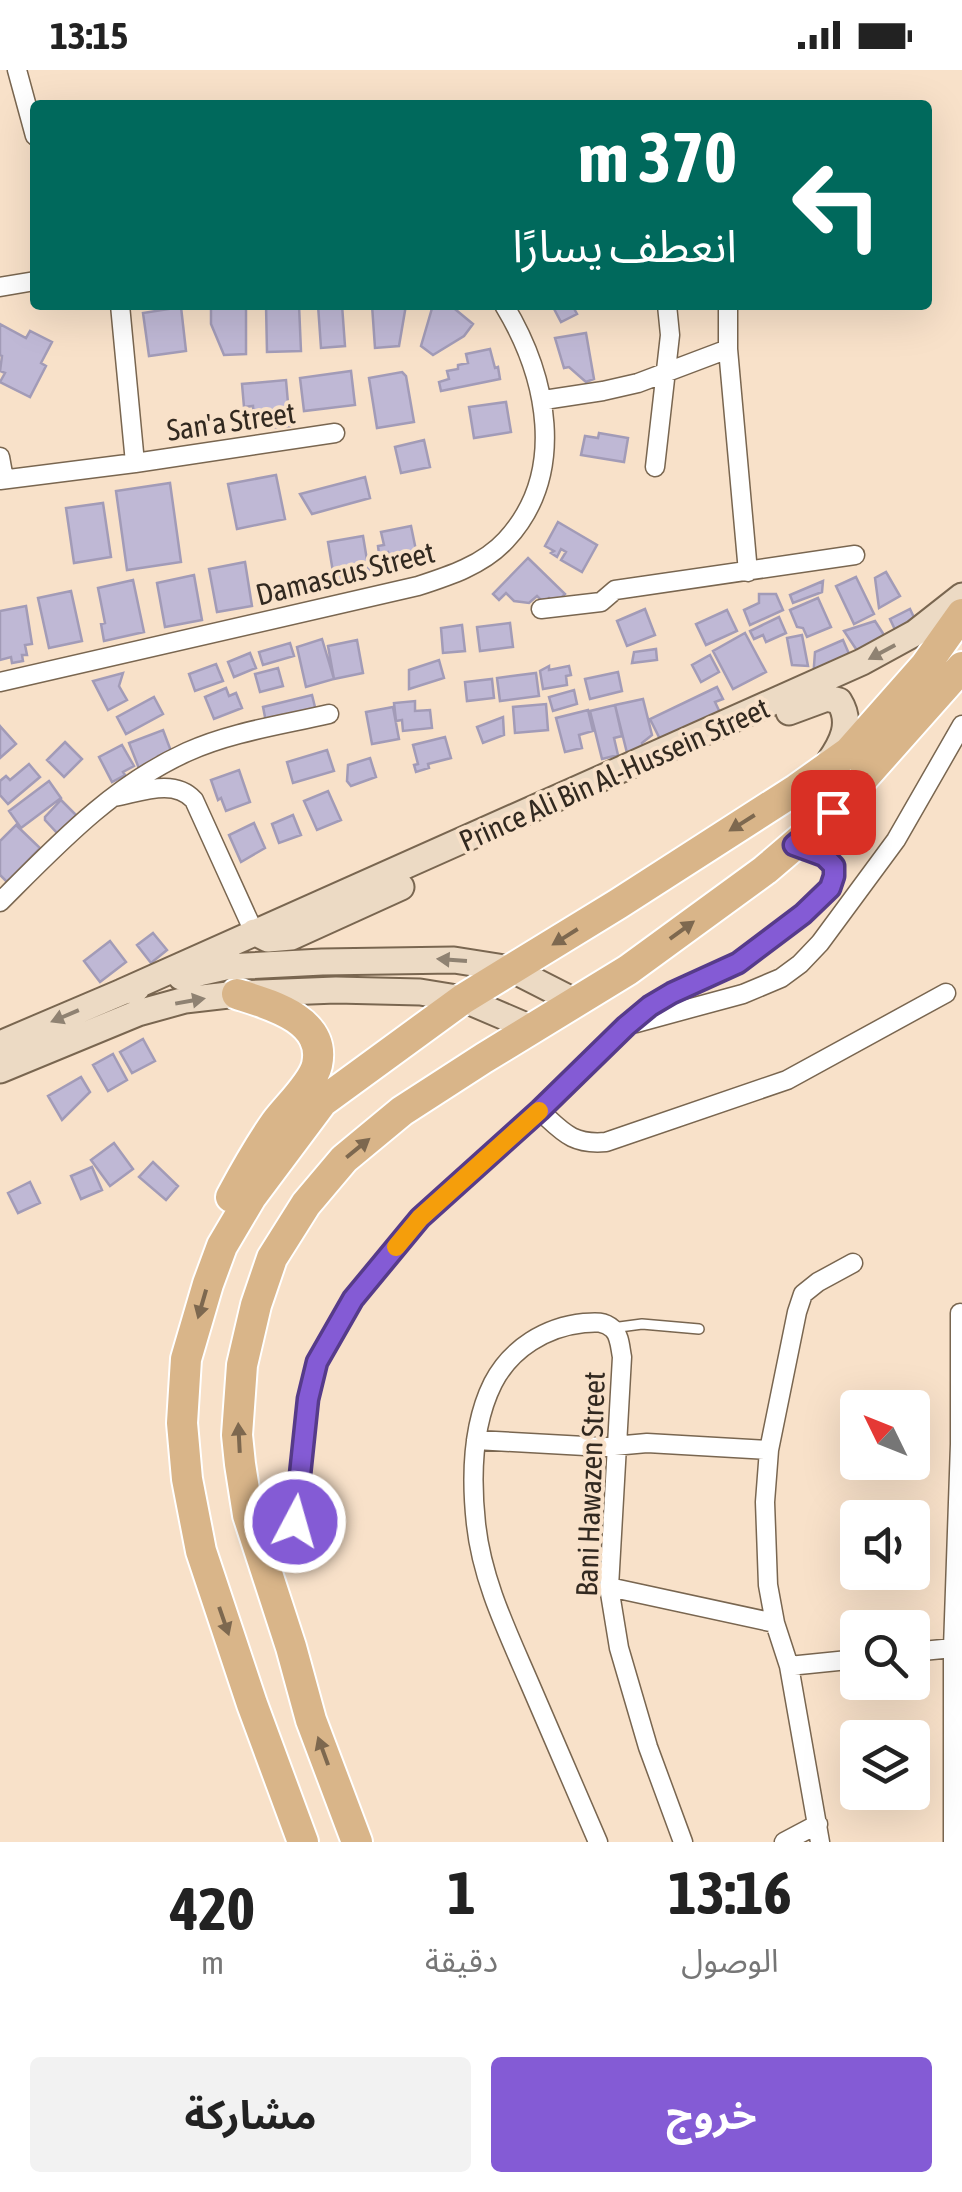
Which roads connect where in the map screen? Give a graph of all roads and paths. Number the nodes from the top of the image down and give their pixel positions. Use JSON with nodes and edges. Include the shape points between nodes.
{"nodes":[{"id":1,"x":17,"y":70,"type":"edge"},
{"id":2,"x":30,"y":118,"type":"edge"},
{"id":3,"x":30,"y":282,"type":"edge"},
{"id":4,"x":0,"y":287,"type":"edge"},
{"id":5,"x":120,"y":310,"type":"edge"},
{"id":6,"x":506,"y":310,"type":"edge"},
{"id":7,"x":667,"y":310,"type":"edge"},
{"id":8,"x":728,"y":310,"type":"edge"},
{"id":9,"x":728,"y":349,"type":"junction"},
{"id":10,"x":667,"y":374,"type":"junction"},
{"id":11,"x":544,"y":400,"type":"junction"},
{"id":12,"x":335,"y":434,"type":"dead end"},
{"id":13,"x":0,"y":457,"type":"edge"},
{"id":14,"x":135,"y":463,"type":"junction"},
{"id":15,"x":654,"y":466,"type":"dead end"},
{"id":16,"x":2,"y":479,"type":"edge"},
{"id":17,"x":855,"y":554,"type":"dead end"},
{"id":18,"x":748,"y":572,"type":"junction"},
{"id":19,"x":962,"y":596,"type":"edge"},
{"id":20,"x":542,"y":609,"type":"dead end"},
{"id":21,"x":962,"y":614,"type":"edge"},
{"id":22,"x":962,"y":667,"type":"edge"},
{"id":23,"x":0,"y":682,"type":"edge"},
{"id":24,"x":329,"y":714,"type":"dead end"},
{"id":25,"x":962,"y":725,"type":"edge"},
{"id":26,"x":824,"y":769,"type":"junction"},
{"id":27,"x":109,"y":798,"type":"junction"},
{"id":28,"x":794,"y":845,"type":"junction"},
{"id":29,"x":830,"y":888,"type":"junction"},
{"id":30,"x":854,"y":897,"type":"junction"},
{"id":31,"x":0,"y":902,"type":"edge"},
{"id":32,"x":254,"y":932,"type":"junction"},
{"id":33,"x":511,"y":969,"type":"junction"},
{"id":34,"x":122,"y":992,"type":"junction"},
{"id":35,"x":237,"y":994,"type":"junction"},
{"id":36,"x":946,"y":994,"type":"dead end"},
{"id":37,"x":463,"y":998,"type":"junction"},
{"id":38,"x":576,"y":1002,"type":"junction"},
{"id":39,"x":626,"y":1026,"type":"junction"},
{"id":40,"x":532,"y":1028,"type":"junction"},
{"id":41,"x":0,"y":1044,"type":"edge"},
{"id":42,"x":0,"y":1070,"type":"edge"},
{"id":43,"x":540,"y":1110,"type":"junction"},
{"id":44,"x":222,"y":1246,"type":"junction"},
{"id":45,"x":854,"y":1263,"type":"dead end"},
{"id":46,"x":960,"y":1314,"type":"edge"},
{"id":47,"x":612,"y":1328,"type":"junction"},
{"id":48,"x":699,"y":1328,"type":"dead end"},
{"id":49,"x":476,"y":1440,"type":"junction"},
{"id":50,"x":961,"y":1444,"type":"edge"},
{"id":51,"x":618,"y":1446,"type":"junction"},
{"id":52,"x":769,"y":1450,"type":"junction"},
{"id":53,"x":295,"y":1522,"type":"dead end"},
{"id":54,"x":960,"y":1538,"type":"edge"},
{"id":55,"x":959,"y":1584,"type":"edge"},
{"id":56,"x":608,"y":1587,"type":"junction"},
{"id":57,"x":775,"y":1623,"type":"junction"},
{"id":58,"x":953,"y":1648,"type":"junction"},
{"id":59,"x":930,"y":1650,"type":"edge"},
{"id":60,"x":840,"y":1660,"type":"edge"},
{"id":61,"x":790,"y":1666,"type":"junction"},
{"id":62,"x":819,"y":1833,"type":"edge"},
{"id":63,"x":304,"y":1842,"type":"edge"},
{"id":64,"x":357,"y":1842,"type":"edge"},
{"id":65,"x":598,"y":1842,"type":"edge"},
{"id":66,"x":683,"y":1842,"type":"edge"},
{"id":67,"x":784,"y":1842,"type":"edge"},
{"id":68,"x":953,"y":1842,"type":"edge"}],
"edges":[{"from":1,"to":2,"type":"street"},
{"from":3,"to":4,"type":"street"},
{"from":5,"to":14,"type":"street","name":"San'a Street"},
{"from":6,"to":11,"type":"street","name":"Damascus Street"},
{"from":7,"to":10,"type":"street"},
{"from":8,"to":9,"type":"street"},
{"from":9,"to":10,"type":"street"},
{"from":9,"to":18,"type":"street"},
{"from":10,"to":11,"type":"street"},
{"from":10,"to":15,"type":"street"},
{"from":11,"to":23,"type":"street","name":"Damascus Street","via":[[537,490],[505,540],[479,561],[418,586]]},
{"from":12,"to":14,"type":"street","name":"San'a Street"},
{"from":13,"to":16,"type":"street"},
{"from":14,"to":16,"type":"street","name":"San'a Street"},
{"from":17,"to":18,"type":"street"},
{"from":18,"to":20,"type":"street","via":[[615,590],[601,602]]},
{"from":19,"to":32,"type":"street","name":"Prince Ali Bin Al-Hussein Street","one_way":true,"via":[[862,662]]},
{"from":21,"to":26,"type":"main road","via":[[926,666],[849,752]]},
{"from":22,"to":28,"type":"main road","via":[[833,812]]},
{"from":24,"to":27,"type":"street","via":[[214,741]]},
{"from":25,"to":30,"type":"street","via":[[896,840]]},
{"from":26,"to":32,"type":"street","name":"Prince Ali Bin Al-Hussein Street","via":[[846,728],[839,702],[826,698],[290,937],[268,939]]},
{"from":26,"to":33,"type":"main road","one_way":true},
{"from":27,"to":31,"type":"street"},
{"from":27,"to":32,"type":"street","via":[[170,787],[187,793]]},
{"from":28,"to":29,"type":"street","via":[[834,866]]},
{"from":38,"to":28,"type":"main road","one_way":true},
{"from":29,"to":30,"type":"street"},
{"from":29,"to":39,"type":"street","via":[[738,963],[672,993]]},
{"from":30,"to":39,"type":"street","via":[[820,943],[781,978]]},
{"from":32,"to":34,"type":"street","name":"Prince Ali Bin Al-Hussein Street"},
{"from":33,"to":34,"type":"street","name":"Prince Ali Bin Al-Hussein Street","one_way":true,"via":[[422,959],[225,967]]},
{"from":33,"to":37,"type":"main road"},
{"from":33,"to":38,"type":"street","name":"Prince Ali Bin Al-Hussein Street"},
{"from":34,"to":41,"type":"street","name":"Prince Ali Bin Al-Hussein Street","one_way":true},
{"from":35,"to":37,"type":"street","via":[[382,990]]},
{"from":42,"to":35,"type":"street","one_way":true,"via":[[138,1013]]},
{"from":35,"to":44,"type":"main road","via":[[294,1016],[318,1047],[317,1067],[228,1203]]},
{"from":36,"to":43,"type":"street","via":[[787,1080],[606,1142],[578,1141]]},
{"from":37,"to":40,"type":"street"},
{"from":37,"to":44,"type":"main road","via":[[322,1102]]},
{"from":38,"to":40,"type":"main road"},
{"from":39,"to":43,"type":"street"},
{"from":64,"to":40,"type":"main road","one_way":true,"via":[[248,1515],[238,1435],[242,1365],[272,1258],[344,1159],[402,1111]]},
{"from":43,"to":53,"type":"street","via":[[420,1218],[334,1329],[308,1399]]},
{"from":44,"to":63,"type":"main road","one_way":true,"via":[[186,1359],[187,1479],[201,1551]]},
{"from":45,"to":52,"type":"street","via":[[803,1294]]},
{"from":46,"to":50,"type":"street"},
{"from":47,"to":48,"type":"lane"},
{"from":47,"to":49,"type":"street","name":"Bani Hawazen Street","via":[[600,1322],[572,1325],[523,1346],[495,1378]]},
{"from":47,"to":51,"type":"street","name":"Bani Hawazen Street","via":[[622,1357]]},
{"from":49,"to":51,"type":"street"},
{"from":49,"to":65,"type":"street","name":"Bani Hawazen Street","via":[[481,1558]]},
{"from":50,"to":54,"type":"street"},
{"from":51,"to":52,"type":"street"},
{"from":51,"to":56,"type":"street","name":"Bani Hawazen Street"},
{"from":52,"to":57,"type":"street","via":[[764,1502]]},
{"from":54,"to":55,"type":"street"},
{"from":55,"to":58,"type":"street"},
{"from":56,"to":57,"type":"street"},
{"from":56,"to":66,"type":"street","name":"Bani Hawazen Street","via":[[648,1747]]},
{"from":57,"to":61,"type":"street"},
{"from":58,"to":59,"type":"street"},
{"from":58,"to":68,"type":"street"},
{"from":60,"to":61,"type":"street"},
{"from":61,"to":62,"type":"street"},
{"from":62,"to":67,"type":"street"}]}
